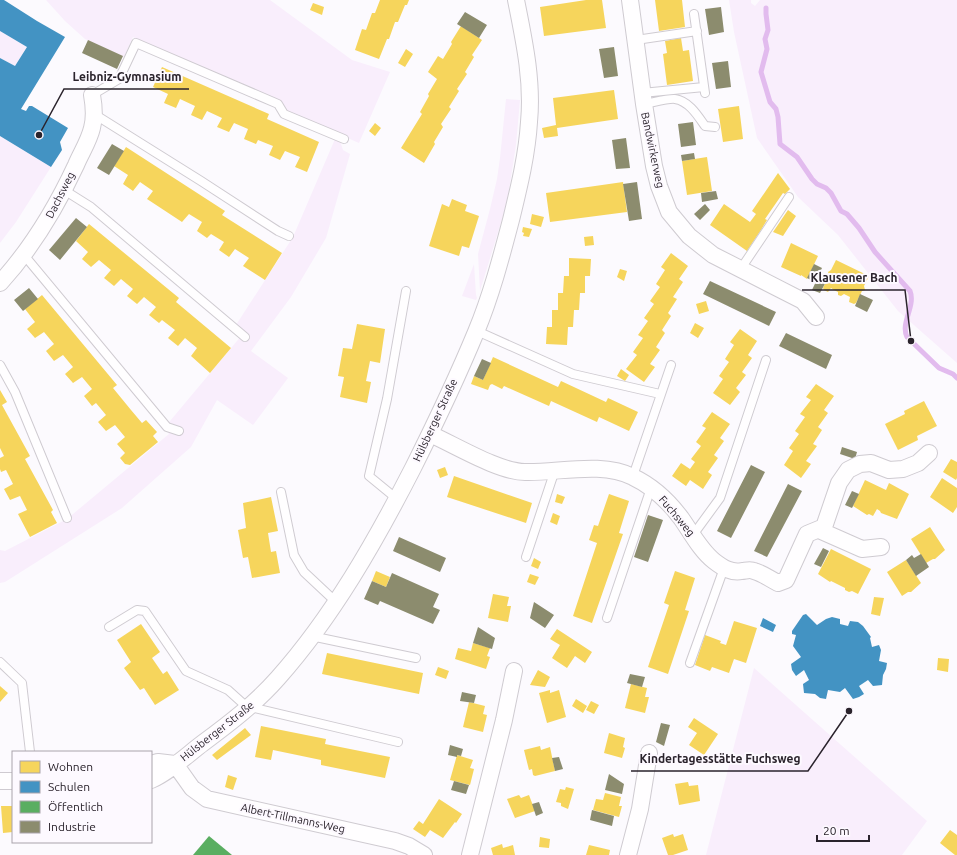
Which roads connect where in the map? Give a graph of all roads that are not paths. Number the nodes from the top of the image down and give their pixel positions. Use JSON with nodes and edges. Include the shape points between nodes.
{"nodes":[{"id":1,"x":516,"y":0,"type":"edge"},
{"id":2,"x":630,"y":0,"type":"edge"},
{"id":3,"x":694,"y":14,"type":"dead end"},
{"id":4,"x":697,"y":31,"type":"junction"},
{"id":5,"x":636,"y":40,"type":"junction"},
{"id":6,"x":92,"y":95,"type":"joint"},
{"id":7,"x":643,"y":99,"type":"junction"},
{"id":8,"x":94,"y":114,"type":"junction"},
{"id":9,"x":715,"y":127,"type":"dead end"},
{"id":10,"x":344,"y":139,"type":"dead end"},
{"id":11,"x":64,"y":190,"type":"junction"},
{"id":12,"x":789,"y":197,"type":"dead end"},
{"id":13,"x":289,"y":236,"type":"dead end"},
{"id":14,"x":24,"y":255,"type":"junction"},
{"id":15,"x":740,"y":270,"type":"junction"},
{"id":16,"x":0,"y":283,"type":"edge"},
{"id":17,"x":406,"y":292,"type":"dead end"},
{"id":18,"x":816,"y":317,"type":"dead end"},
{"id":19,"x":477,"y":331,"type":"junction"},
{"id":20,"x":246,"y":337,"type":"dead end"},
{"id":21,"x":766,"y":360,"type":"dead end"},
{"id":22,"x":0,"y":365,"type":"edge"},
{"id":23,"x":671,"y":365,"type":"dead end"},
{"id":24,"x":660,"y":394,"type":"junction"},
{"id":25,"x":179,"y":431,"type":"dead end"},
{"id":26,"x":430,"y":434,"type":"junction"},
{"id":27,"x":929,"y":452,"type":"dead end"},
{"id":28,"x":555,"y":470,"type":"junction"},
{"id":29,"x":633,"y":476,"type":"junction"},
{"id":30,"x":651,"y":488,"type":"junction"},
{"id":31,"x":281,"y":492,"type":"dead end"},
{"id":32,"x":397,"y":499,"type":"junction"},
{"id":33,"x":67,"y":518,"type":"dead end"},
{"id":34,"x":819,"y":530,"type":"junction"},
{"id":35,"x":693,"y":535,"type":"junction"},
{"id":36,"x":881,"y":547,"type":"dead end"},
{"id":37,"x":526,"y":557,"type":"dead end"},
{"id":38,"x":724,"y":568,"type":"junction"},
{"id":39,"x":336,"y":602,"type":"junction"},
{"id":40,"x":607,"y":618,"type":"dead end"},
{"id":41,"x":109,"y":628,"type":"dead end"},
{"id":42,"x":311,"y":636,"type":"junction"},
{"id":43,"x":416,"y":658,"type":"dead end"},
{"id":44,"x":0,"y":662,"type":"edge"},
{"id":45,"x":690,"y":663,"type":"dead end"},
{"id":46,"x":514,"y":671,"type":"dead end"},
{"id":47,"x":249,"y":708,"type":"junction"},
{"id":48,"x":398,"y":742,"type":"dead end"},
{"id":49,"x":30,"y":751,"type":"edge"},
{"id":50,"x":649,"y":753,"type":"dead end"},
{"id":51,"x":152,"y":764,"type":"edge"},
{"id":52,"x":175,"y":764,"type":"junction"},
{"id":53,"x":152,"y":780,"type":"edge"},
{"id":54,"x":0,"y":781,"type":"edge"},
{"id":55,"x":12,"y":781,"type":"edge"},
{"id":56,"x":424,"y":855,"type":"edge"},
{"id":57,"x":470,"y":855,"type":"edge"},
{"id":58,"x":628,"y":855,"type":"edge"}],
"edges":[{"from":1,"to":19,"type":"street","name":"Hülsberger Straße","via":[[526,46],[530,120],[520,183],[498,268]]},
{"from":2,"to":5,"type":"street","name":"Bandwirkerweg"},
{"from":3,"to":4,"type":"lane"},
{"from":4,"to":5,"type":"lane"},
{"from":4,"to":7,"type":"lane","via":[[705,90]]},
{"from":5,"to":7,"type":"street","name":"Bandwirkerweg"},
{"from":6,"to":8,"type":"street","name":"Dachsweg"},
{"from":6,"to":10,"type":"lane","via":[[119,79],[136,43],[278,104],[284,114]]},
{"from":7,"to":9,"type":"lane","via":[[675,99],[696,112],[705,126]]},
{"from":7,"to":15,"type":"street","name":"Bandwirkerweg","via":[[654,166],[669,212],[689,236],[713,255]]},
{"from":8,"to":11,"type":"street","name":"Dachsweg","via":[[92,130]]},
{"from":8,"to":13,"type":"lane"},
{"from":11,"to":14,"type":"street","name":"Dachsweg","via":[[47,222]]},
{"from":11,"to":20,"type":"lane","via":[[91,207]]},
{"from":12,"to":15,"type":"lane"},
{"from":14,"to":16,"type":"street","name":"Dachsweg"},
{"from":14,"to":25,"type":"lane","via":[[167,427]]},
{"from":15,"to":18,"type":"street","name":"Bandwirkerweg","via":[[803,301]]},
{"from":17,"to":32,"type":"lane","via":[[387,399],[369,476]]},
{"from":19,"to":24,"type":"lane","via":[[573,374]]},
{"from":19,"to":26,"type":"street","name":"Hülsberger Straße"},
{"from":21,"to":35,"type":"lane","via":[[720,498]]},
{"from":22,"to":33,"type":"lane","via":[[15,392]]},
{"from":23,"to":24,"type":"lane"},
{"from":24,"to":29,"type":"lane"},
{"from":26,"to":28,"type":"street","name":"Fuchsweg","via":[[506,469],[525,472]]},
{"from":26,"to":32,"type":"street","name":"Hülsberger Straße"},
{"from":27,"to":34,"type":"street","via":[[918,463],[903,469],[889,470],[871,462],[848,470],[839,483],[824,527]]},
{"from":28,"to":29,"type":"street","name":"Fuchsweg","via":[[578,468],[616,471]]},
{"from":28,"to":37,"type":"lane"},
{"from":29,"to":30,"type":"street","name":"Fuchsweg"},
{"from":30,"to":35,"type":"street","name":"Fuchsweg","via":[[670,505]]},
{"from":30,"to":40,"type":"lane"},
{"from":31,"to":39,"type":"lane","via":[[294,555],[304,572]]},
{"from":32,"to":39,"type":"street","name":"Hülsberger Straße"},
{"from":34,"to":36,"type":"street","via":[[862,549]]},
{"from":34,"to":38,"type":"street","via":[[807,534],[786,580],[778,583],[752,570],[733,572]]},
{"from":35,"to":38,"type":"street","name":"Fuchsweg","via":[[714,561]]},
{"from":38,"to":45,"type":"lane"},
{"from":39,"to":42,"type":"street","name":"Hülsberger Straße"},
{"from":41,"to":47,"type":"lane","via":[[138,610],[145,611],[186,671],[228,690]]},
{"from":42,"to":43,"type":"lane"},
{"from":42,"to":47,"type":"street","name":"Hülsberger Straße","via":[[277,680]]},
{"from":44,"to":49,"type":"lane","via":[[22,683]]},
{"from":46,"to":57,"type":"street"},
{"from":47,"to":48,"type":"lane"},
{"from":47,"to":52,"type":"street","name":"Hülsberger Straße"},
{"from":50,"to":58,"type":"street","via":[[640,809]]},
{"from":51,"to":52,"type":"street","name":"Hülsberger Straße"},
{"from":52,"to":53,"type":"street","name":"Hülsberger Straße"},
{"from":52,"to":56,"type":"street","name":"Albert-Tillmanns-Weg","via":[[192,788],[207,799],[396,841]]},
{"from":54,"to":55,"type":"street"}]}
